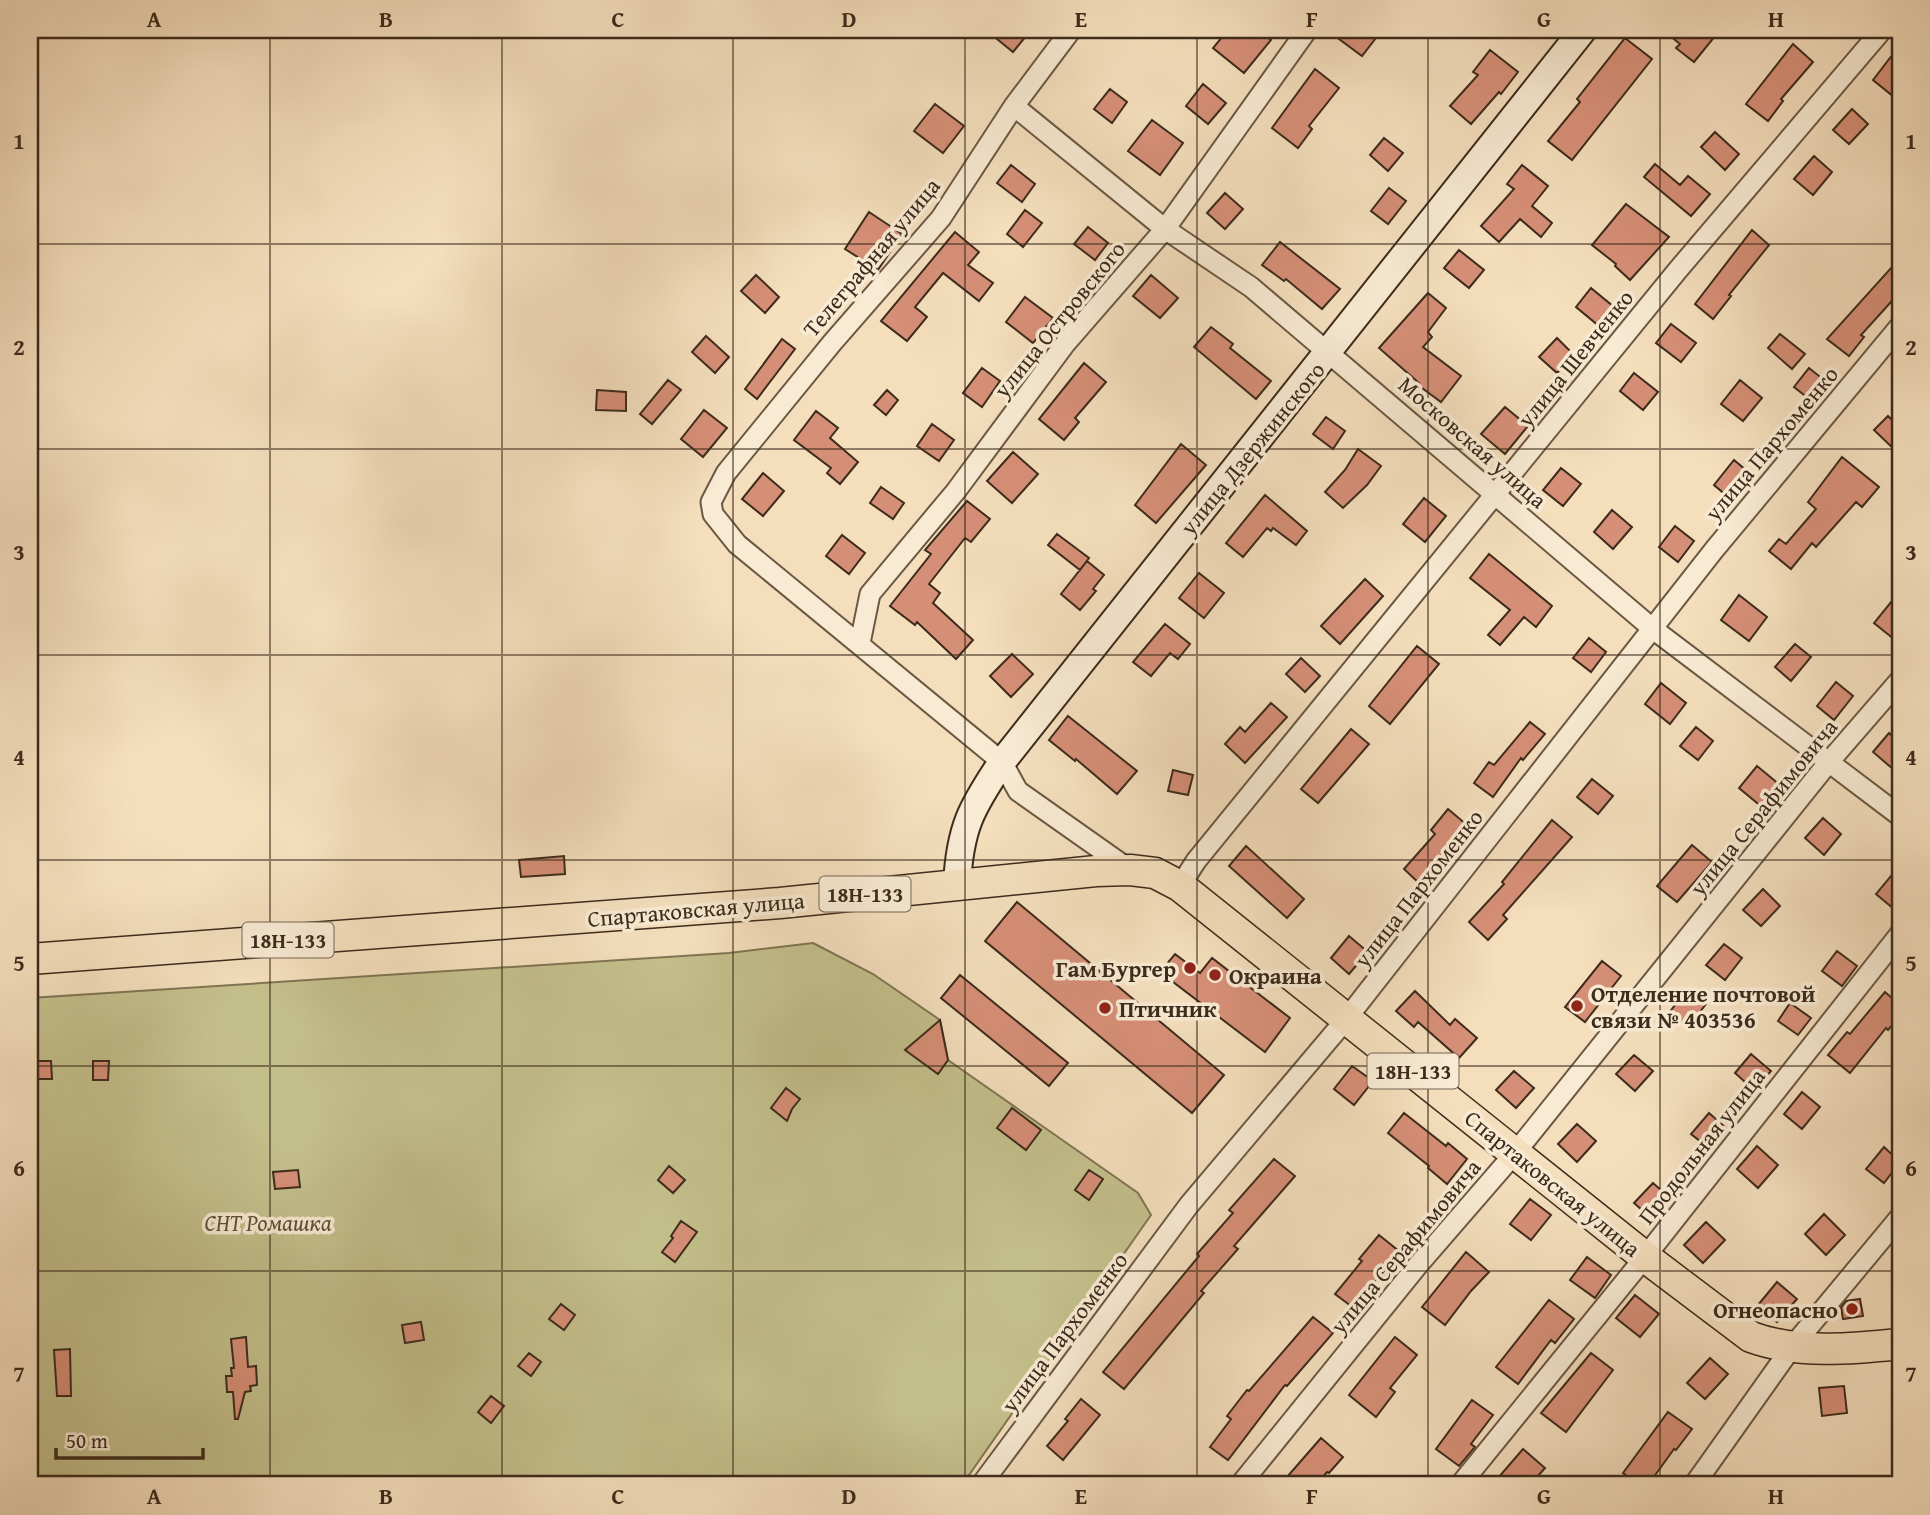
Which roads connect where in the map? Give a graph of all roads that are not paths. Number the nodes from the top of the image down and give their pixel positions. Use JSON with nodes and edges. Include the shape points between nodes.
{"nodes":[{"id":1,"x":1071,"y":30,"type":"edge"},
{"id":2,"x":1307,"y":30,"type":"edge"},
{"id":3,"x":1583,"y":30,"type":"edge"},
{"id":4,"x":1882,"y":30,"type":"edge"},
{"id":5,"x":1014,"y":106,"type":"junction"},
{"id":6,"x":1165,"y":229,"type":"junction"},
{"id":7,"x":1900,"y":326,"type":"edge"},
{"id":8,"x":1329,"y":352,"type":"junction"},
{"id":9,"x":1496,"y":495,"type":"junction"},
{"id":10,"x":1653,"y":629,"type":"junction"},
{"id":11,"x":860,"y":643,"type":"junction"},
{"id":12,"x":1900,"y":680,"type":"edge"},
{"id":13,"x":1002,"y":762,"type":"junction"},
{"id":14,"x":1828,"y":763,"type":"junction"},
{"id":15,"x":1900,"y":816,"type":"edge"},
{"id":16,"x":1130,"y":870,"type":"junction"},
{"id":17,"x":957,"y":884,"type":"junction"},
{"id":18,"x":1180,"y":886,"type":"junction"},
{"id":19,"x":1900,"y":934,"type":"edge"},
{"id":20,"x":30,"y":958,"type":"edge"},
{"id":21,"x":1347,"y":1018,"type":"junction"},
{"id":22,"x":1515,"y":1153,"type":"junction"},
{"id":23,"x":1900,"y":1217,"type":"edge"},
{"id":24,"x":1644,"y":1257,"type":"junction"},
{"id":25,"x":1900,"y":1344,"type":"edge"},
{"id":26,"x":1792,"y":1347,"type":"junction"},
{"id":27,"x":981,"y":1485,"type":"edge"},
{"id":28,"x":1240,"y":1485,"type":"edge"},
{"id":29,"x":1460,"y":1485,"type":"edge"},
{"id":30,"x":1694,"y":1485,"type":"edge"}],
"edges":[{"from":1,"to":5,"type":"street","name":"Телеграфная улица"},
{"from":2,"to":6,"type":"street","name":"улица Островского"},
{"from":3,"to":8,"type":"street","name":"улица Дзержинского"},
{"from":4,"to":9,"type":"street","name":"улица Шевченко","via":[[1677,271]]},
{"from":5,"to":6,"type":"street","name":"Московская улица"},
{"from":5,"to":11,"type":"street","name":"Телеграфная улица","via":[[941,218],[726,473],[711,502],[713,514],[737,544]]},
{"from":6,"to":8,"type":"street","name":"Московская улица","via":[[1251,287]]},
{"from":6,"to":11,"type":"street","name":"улица Островского","via":[[1065,344],[956,491],[870,594]]},
{"from":7,"to":10,"type":"street","name":"улица Пархоменко"},
{"from":8,"to":9,"type":"street","name":"Московская улица"},
{"from":8,"to":13,"type":"street","name":"улица Дзержинского"},
{"from":9,"to":10,"type":"street","name":"Московская улица"},
{"from":9,"to":18,"type":"street","name":"улица Шевченко","via":[[1196,860]]},
{"from":10,"to":14,"type":"street","name":"Московская улица"},
{"from":10,"to":21,"type":"street","name":"улица Пархоменко"},
{"from":11,"to":13,"type":"street"},
{"from":12,"to":14,"type":"street","name":"улица Серафимовича"},
{"from":13,"to":16,"type":"street","via":[[1018,791]]},
{"from":13,"to":17,"type":"street","name":"улица Дзержинского","via":[[978,797],[964,830]]},
{"from":14,"to":15,"type":"street","name":"Московская улица"},
{"from":14,"to":22,"type":"street","name":"улица Серафимовича"},
{"from":16,"to":17,"type":"main road","name":"Спартаковская улица","number":"18Н-133"},
{"from":16,"to":18,"type":"main road","name":"Спартаковская улица","number":"18Н-133","via":[[1155,873]]},
{"from":17,"to":20,"type":"main road","name":"Спартаковская улица","number":"18Н-133","via":[[780,903]]},
{"from":18,"to":21,"type":"main road","name":"Спартаковская улица","number":"18Н-133"},
{"from":19,"to":24,"type":"street","name":"Продольная улица"},
{"from":21,"to":22,"type":"main road","name":"Спартаковская улица","number":"18Н-133"},
{"from":21,"to":27,"type":"street","name":"улица Пархоменко","via":[[1189,1205]]},
{"from":22,"to":24,"type":"main road","name":"Спартаковская улица","number":"18Н-133"},
{"from":22,"to":28,"type":"street","name":"улица Серафимовича"},
{"from":23,"to":26,"type":"street"},
{"from":24,"to":26,"type":"main road","name":"Спартаковская улица","number":"18Н-133","via":[[1751,1336]]},
{"from":24,"to":29,"type":"street","name":"Продольная улица"},
{"from":25,"to":26,"type":"main road","name":"Спартаковская улица","number":"18Н-133"},
{"from":26,"to":30,"type":"street"}]}
